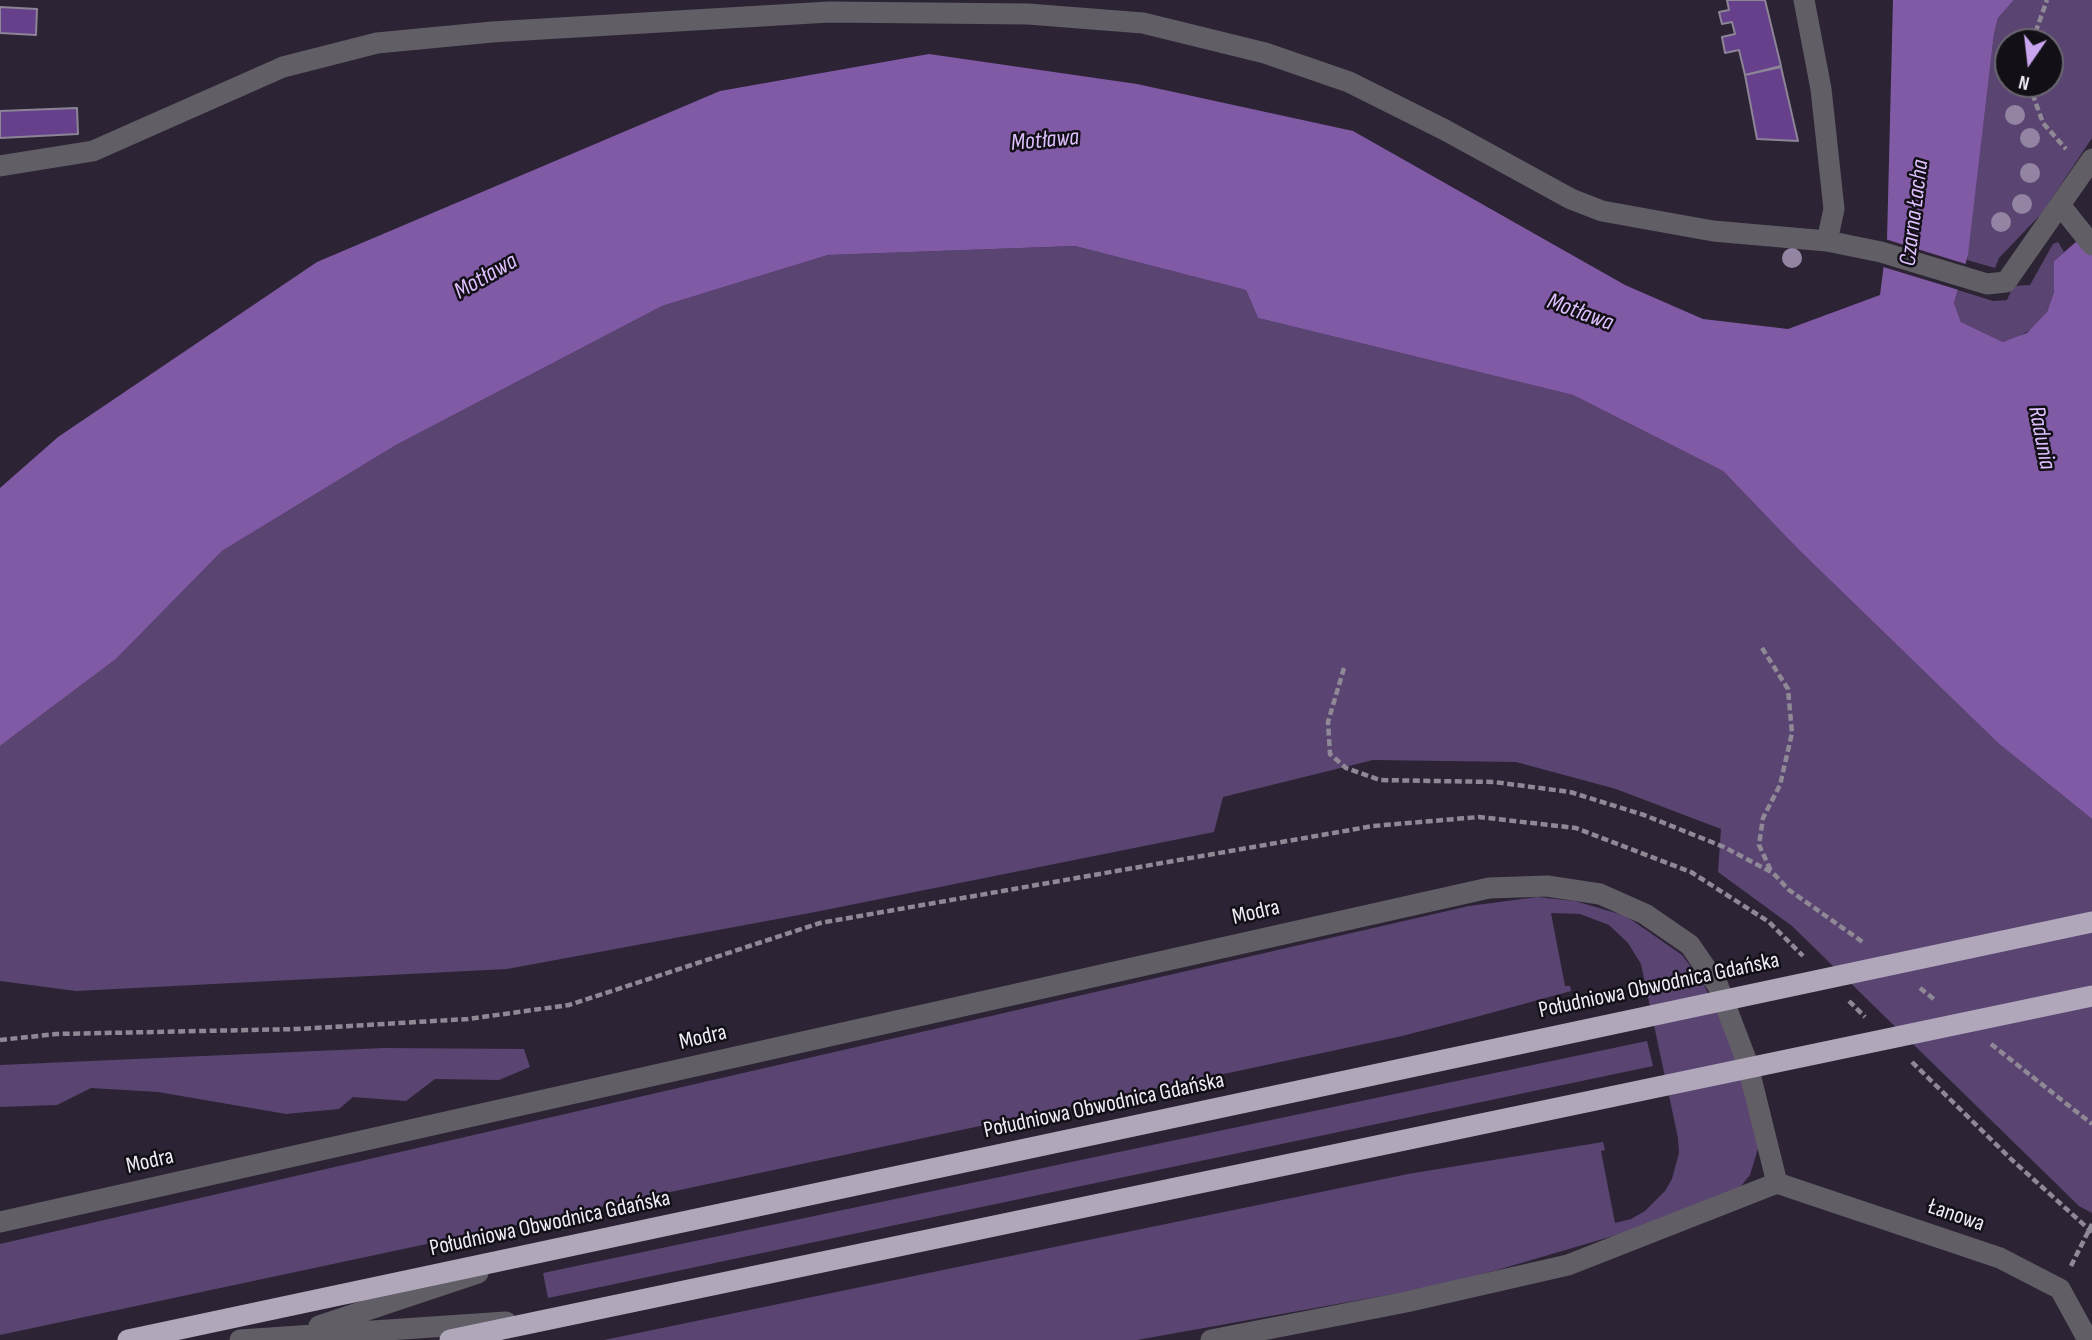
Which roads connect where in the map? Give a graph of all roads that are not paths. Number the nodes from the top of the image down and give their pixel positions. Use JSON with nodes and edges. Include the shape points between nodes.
{"nodes":[{"id":1,"x":1804,"y":0,"type":"edge"},
{"id":2,"x":2089,"y":163,"type":"edge"},
{"id":3,"x":0,"y":166,"type":"edge"},
{"id":4,"x":2060,"y":205,"type":"junction"},
{"id":5,"x":2088,"y":240,"type":"edge"},
{"id":6,"x":1827,"y":241,"type":"junction"},
{"id":7,"x":2092,"y":922,"type":"edge"},
{"id":8,"x":2092,"y":996,"type":"edge"},
{"id":9,"x":1777,"y":1183,"type":"junction"},
{"id":10,"x":0,"y":1222,"type":"edge"},
{"id":11,"x":539,"y":1253,"type":"junction"},
{"id":12,"x":551,"y":1319,"type":"junction"},
{"id":13,"x":286,"y":1338,"type":"edge"},
{"id":14,"x":128,"y":1340,"type":"edge"},
{"id":15,"x":240,"y":1340,"type":"edge"},
{"id":16,"x":450,"y":1340,"type":"edge"},
{"id":17,"x":1211,"y":1340,"type":"edge"},
{"id":18,"x":2088,"y":1340,"type":"edge"}],
"edges":[{"from":1,"to":6,"type":"street","via":[[1821,89],[1834,209]]},
{"from":2,"to":4,"type":"street"},
{"from":3,"to":6,"type":"street","via":[[93,151],[283,67],[377,43],[829,12],[1028,14],[1143,23],[1289,61],[1349,82],[1602,211],[1713,231]]},
{"from":4,"to":5,"type":"street"},
{"from":4,"to":6,"type":"street","via":[[2006,282],[1987,284]]},
{"from":7,"to":11,"type":"highway","name":"Południowa Obwodnica Gdańska"},
{"from":8,"to":12,"type":"highway"},
{"from":9,"to":10,"type":"street","name":"Modra","via":[[1747,1062],[1718,986],[1690,945],[1645,914],[1600,894],[1547,886],[1489,888]]},
{"from":9,"to":17,"type":"street","via":[[1568,1265]]},
{"from":9,"to":18,"type":"street","name":"Łanowa","via":[[2000,1258],[2060,1289]]},
{"from":11,"to":13,"type":"street"},
{"from":11,"to":14,"type":"highway","name":"Południowa Obwodnica Gdańska"},
{"from":12,"to":13,"type":"street"},
{"from":12,"to":16,"type":"highway"},
{"from":13,"to":15,"type":"street"}]}
